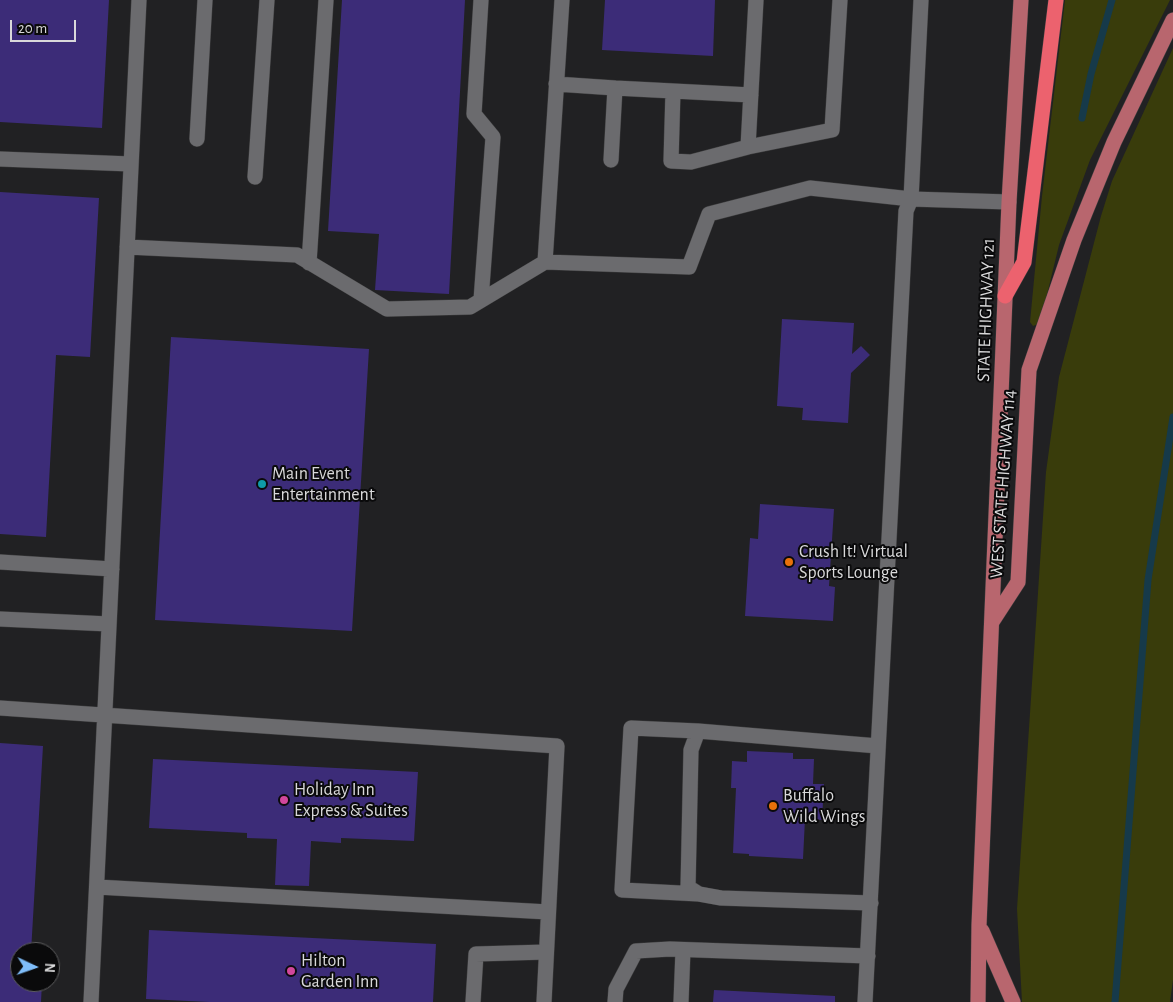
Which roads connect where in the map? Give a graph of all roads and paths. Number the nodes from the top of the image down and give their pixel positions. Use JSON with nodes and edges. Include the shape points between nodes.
{"nodes":[{"id":1,"x":139,"y":0,"type":"edge"},
{"id":2,"x":205,"y":0,"type":"edge"},
{"id":3,"x":267,"y":0,"type":"edge"},
{"id":4,"x":326,"y":0,"type":"edge"},
{"id":5,"x":481,"y":0,"type":"edge"},
{"id":6,"x":562,"y":0,"type":"edge"},
{"id":7,"x":756,"y":0,"type":"edge"},
{"id":8,"x":840,"y":0,"type":"edge"},
{"id":9,"x":921,"y":0,"type":"edge"},
{"id":10,"x":1021,"y":0,"type":"edge"},
{"id":11,"x":1056,"y":0,"type":"edge"},
{"id":12,"x":1173,"y":20,"type":"edge"},
{"id":13,"x":556,"y":84,"type":"junction"},
{"id":14,"x":615,"y":88,"type":"junction"},
{"id":15,"x":673,"y":91,"type":"junction"},
{"id":16,"x":751,"y":95,"type":"junction"},
{"id":17,"x":196,"y":139,"type":"dead end"},
{"id":18,"x":748,"y":146,"type":"junction"},
{"id":19,"x":0,"y":159,"type":"edge"},
{"id":20,"x":611,"y":160,"type":"dead end"},
{"id":21,"x":131,"y":164,"type":"junction"},
{"id":22,"x":255,"y":177,"type":"dead end"},
{"id":23,"x":911,"y":199,"type":"junction"},
{"id":24,"x":1009,"y":202,"type":"junction"},
{"id":25,"x":127,"y":248,"type":"junction"},
{"id":26,"x":545,"y":262,"type":"junction"},
{"id":27,"x":309,"y":263,"type":"junction"},
{"id":28,"x":1005,"y":296,"type":"junction"},
{"id":29,"x":481,"y":300,"type":"junction"},
{"id":30,"x":0,"y":562,"type":"edge"},
{"id":31,"x":112,"y":569,"type":"junction"},
{"id":32,"x":0,"y":619,"type":"edge"},
{"id":33,"x":992,"y":622,"type":"junction"},
{"id":34,"x":109,"y":624,"type":"junction"},
{"id":35,"x":0,"y":708,"type":"edge"},
{"id":36,"x":105,"y":717,"type":"junction"},
{"id":37,"x":698,"y":731,"type":"junction"},
{"id":38,"x":878,"y":746,"type":"junction"},
{"id":39,"x":97,"y":887,"type":"junction"},
{"id":40,"x":699,"y":894,"type":"junction"},
{"id":41,"x":870,"y":903,"type":"junction"},
{"id":42,"x":548,"y":912,"type":"junction"},
{"id":43,"x":979,"y":926,"type":"junction"},
{"id":44,"x":683,"y":950,"type":"junction"},
{"id":45,"x":546,"y":952,"type":"junction"},
{"id":46,"x":868,"y":956,"type":"junction"},
{"id":47,"x":91,"y":1002,"type":"edge"},
{"id":48,"x":473,"y":1002,"type":"edge"},
{"id":49,"x":544,"y":1002,"type":"edge"},
{"id":50,"x":615,"y":1002,"type":"edge"},
{"id":51,"x":681,"y":1002,"type":"edge"},
{"id":52,"x":866,"y":1002,"type":"edge"},
{"id":53,"x":978,"y":1002,"type":"edge"},
{"id":54,"x":1013,"y":1002,"type":"edge"}],
"edges":[{"from":1,"to":21,"type":"lane"},
{"from":2,"to":17,"type":"lane"},
{"from":3,"to":22,"type":"lane"},
{"from":4,"to":27,"type":"lane"},
{"from":5,"to":29,"type":"lane","via":[[474,114],[493,136]]},
{"from":6,"to":13,"type":"lane"},
{"from":7,"to":16,"type":"lane"},
{"from":8,"to":18,"type":"lane","via":[[832,130]]},
{"from":9,"to":23,"type":"lane"},
{"from":10,"to":24,"type":"main road","name":"STATE HIGHWAY 121"},
{"from":11,"to":28,"type":"highway","via":[[1024,262]]},
{"from":12,"to":33,"type":"main road","name":"WEST STATE HIGHWAY 114","via":[[1114,142],[1074,240],[1029,370],[1018,582]]},
{"from":13,"to":14,"type":"lane"},
{"from":13,"to":26,"type":"lane"},
{"from":14,"to":15,"type":"lane"},
{"from":14,"to":20,"type":"lane"},
{"from":15,"to":16,"type":"lane"},
{"from":15,"to":18,"type":"lane","via":[[670,161],[691,162]]},
{"from":16,"to":18,"type":"lane"},
{"from":19,"to":21,"type":"lane"},
{"from":21,"to":25,"type":"lane"},
{"from":23,"to":24,"type":"lane"},
{"from":23,"to":26,"type":"lane","via":[[810,188],[709,214],[690,267]]},
{"from":23,"to":38,"type":"lane","via":[[906,211]]},
{"from":24,"to":28,"type":"main road","name":"STATE HIGHWAY 121"},
{"from":25,"to":27,"type":"lane","via":[[296,255]]},
{"from":25,"to":31,"type":"lane"},
{"from":26,"to":29,"type":"lane"},
{"from":27,"to":29,"type":"lane","via":[[388,309],[470,307]]},
{"from":28,"to":33,"type":"main road","name":"STATE HIGHWAY 121"},
{"from":30,"to":31,"type":"lane"},
{"from":31,"to":34,"type":"lane"},
{"from":32,"to":34,"type":"lane"},
{"from":33,"to":43,"type":"main road"},
{"from":34,"to":36,"type":"lane"},
{"from":35,"to":36,"type":"lane"},
{"from":36,"to":39,"type":"lane"},
{"from":36,"to":42,"type":"lane","via":[[558,746]]},
{"from":37,"to":38,"type":"lane"},
{"from":37,"to":40,"type":"lane","via":[[691,750],[688,887]]},
{"from":37,"to":40,"type":"lane","via":[[631,728],[622,890]]},
{"from":38,"to":41,"type":"lane"},
{"from":39,"to":42,"type":"lane"},
{"from":39,"to":47,"type":"lane"},
{"from":40,"to":41,"type":"lane","via":[[720,898]]},
{"from":41,"to":46,"type":"lane"},
{"from":42,"to":45,"type":"lane"},
{"from":43,"to":53,"type":"main road"},
{"from":43,"to":54,"type":"main road"},
{"from":44,"to":46,"type":"lane"},
{"from":44,"to":50,"type":"lane","via":[[636,951],[616,989]]},
{"from":44,"to":51,"type":"lane"},
{"from":45,"to":48,"type":"lane","via":[[476,954]]},
{"from":45,"to":49,"type":"lane"},
{"from":46,"to":52,"type":"lane"}]}
